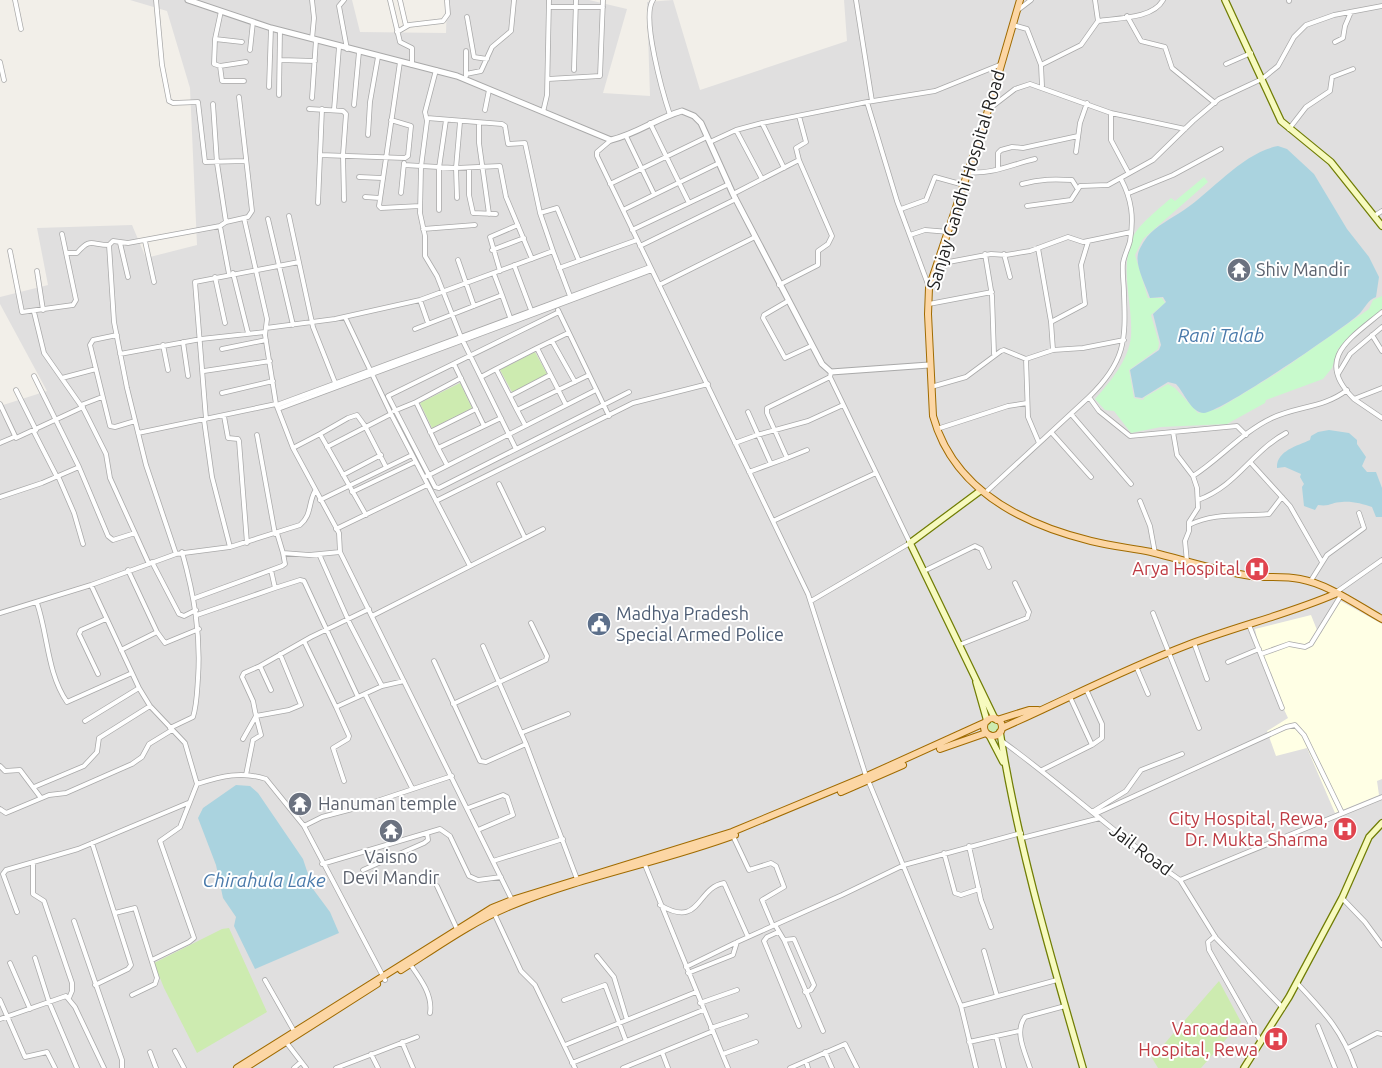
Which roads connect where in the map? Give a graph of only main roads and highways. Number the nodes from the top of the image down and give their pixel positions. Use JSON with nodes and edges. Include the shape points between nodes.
{"nodes":[{"id":1,"x":1020,"y":0,"type":"edge"},
{"id":2,"x":1225,"y":0,"type":"edge"},
{"id":3,"x":1382,"y":226,"type":"edge"},
{"id":4,"x":982,"y":492,"type":"junction"},
{"id":5,"x":1338,"y":595,"type":"junction"},
{"id":6,"x":1382,"y":618,"type":"edge"},
{"id":7,"x":976,"y":680,"type":"junction"},
{"id":8,"x":1038,"y":710,"type":"junction"},
{"id":9,"x":996,"y":719,"type":"junction"},
{"id":10,"x":985,"y":722,"type":"junction"},
{"id":11,"x":1001,"y":730,"type":"junction"},
{"id":12,"x":987,"y":734,"type":"junction"},
{"id":13,"x":1006,"y":766,"type":"junction"},
{"id":14,"x":868,"y":778,"type":"junction"},
{"id":15,"x":1382,"y":822,"type":"edge"},
{"id":16,"x":493,"y":911,"type":"junction"},
{"id":17,"x":384,"y":978,"type":"junction"},
{"id":18,"x":237,"y":1068,"type":"edge"},
{"id":19,"x":245,"y":1068,"type":"edge"},
{"id":20,"x":1083,"y":1068,"type":"edge"},
{"id":21,"x":1244,"y":1068,"type":"edge"}],
"edges":[{"from":1,"to":4,"type":"main road","name":"Sanjay Gandhi Hospital Road","via":[[989,109],[930,288],[930,388],[937,429],[956,465]]},
{"from":2,"to":3,"type":"main road","via":[[1279,117],[1332,162]]},
{"from":4,"to":5,"type":"main road","name":"Sanjay Gandhi Hospital Road","via":[[1039,525],[1092,542],[1252,576],[1300,579]]},
{"from":4,"to":7,"type":"main road","via":[[910,543]]},
{"from":5,"to":6,"type":"main road","name":"Sanjay Gandhi Hospital Road"},
{"from":5,"to":8,"type":"main road","via":[[1169,652]]},
{"from":7,"to":9,"type":"main road"},
{"from":7,"to":10,"type":"main road"},
{"from":8,"to":9,"type":"main road"},
{"from":8,"to":11,"type":"main road"},
{"from":9,"to":10,"type":"main road"},
{"from":9,"to":11,"type":"main road"},
{"from":10,"to":12,"type":"main road"},
{"from":10,"to":14,"type":"main road"},
{"from":11,"to":12,"type":"main road","via":[[994,736]]},
{"from":11,"to":13,"type":"main road"},
{"from":12,"to":13,"type":"main road"},
{"from":12,"to":14,"type":"main road","via":[[944,746]]},
{"from":13,"to":20,"type":"main road","via":[[1042,929]]},
{"from":14,"to":16,"type":"main road","via":[[733,836]]},
{"from":14,"to":16,"type":"main road","via":[[732,832],[512,900]]},
{"from":15,"to":21,"type":"main road","via":[[1369,837],[1342,898],[1283,1008]]},
{"from":16,"to":17,"type":"main road"},
{"from":16,"to":17,"type":"main road","via":[[457,929]]},
{"from":17,"to":18,"type":"main road"},
{"from":17,"to":19,"type":"main road"}]}
